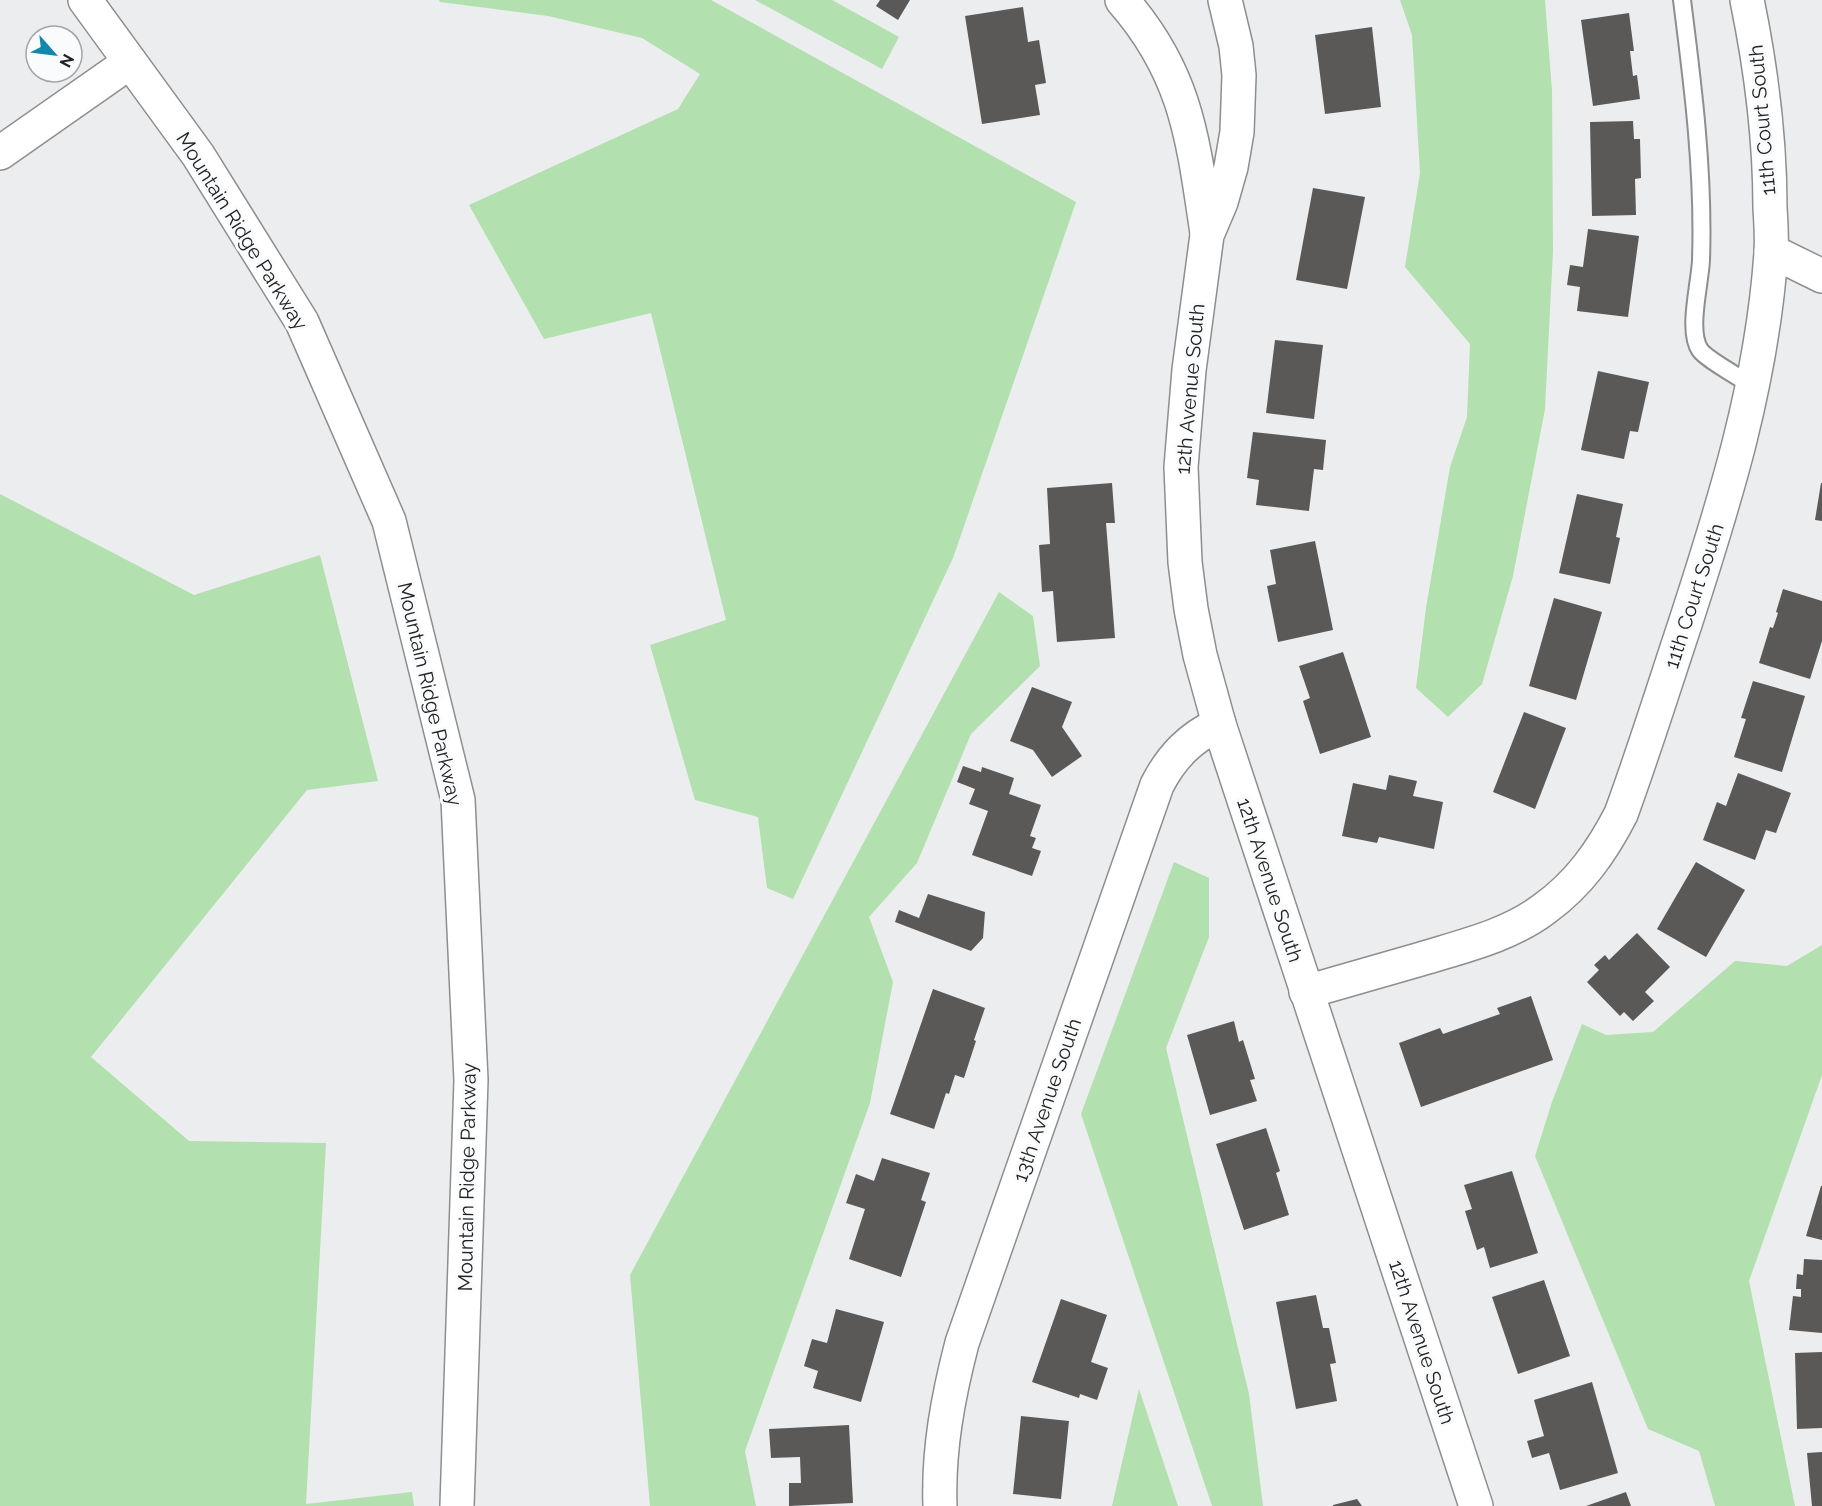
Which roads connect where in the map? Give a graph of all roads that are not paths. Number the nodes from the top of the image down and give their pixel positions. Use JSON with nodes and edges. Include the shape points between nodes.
{"nodes":[{"id":1,"x":85,"y":0,"type":"edge"},
{"id":2,"x":1122,"y":0,"type":"edge"},
{"id":3,"x":1225,"y":0,"type":"edge"},
{"id":4,"x":1682,"y":0,"type":"edge"},
{"id":5,"x":1747,"y":0,"type":"edge"},
{"id":6,"x":130,"y":62,"type":"junction"},
{"id":7,"x":0,"y":153,"type":"edge"},
{"id":8,"x":1208,"y":235,"type":"junction"},
{"id":9,"x":1771,"y":251,"type":"junction"},
{"id":10,"x":1822,"y":276,"type":"edge"},
{"id":11,"x":1753,"y":386,"type":"junction"},
{"id":12,"x":1219,"y":724,"type":"junction"},
{"id":13,"x":1306,"y":992,"type":"junction"},
{"id":14,"x":457,"y":1506,"type":"edge"},
{"id":15,"x":940,"y":1506,"type":"edge"},
{"id":16,"x":1476,"y":1506,"type":"edge"}],
"edges":[{"from":1,"to":6,"type":"street","name":"Mountain Ridge Parkway"},
{"from":2,"to":8,"type":"street","name":"12th Avenue South","via":[[1158,49],[1186,111]]},
{"from":3,"to":8,"type":"street","name":"12th Avenue South","via":[[1236,46],[1239,104],[1231,167]]},
{"from":4,"to":11,"type":"lane","via":[[1700,168],[1701,261],[1694,336],[1701,352]]},
{"from":5,"to":9,"type":"street","name":"11th Court South","via":[[1765,108]]},
{"from":6,"to":7,"type":"street"},
{"from":6,"to":14,"type":"street","name":"Mountain Ridge Parkway","via":[[198,155],[302,322],[389,521],[458,800],[471,1080]]},
{"from":8,"to":12,"type":"street","name":"12th Avenue South","via":[[1184,418],[1181,486],[1191,609]]},
{"from":9,"to":10,"type":"street"},
{"from":9,"to":11,"type":"street","name":"11th Court South"},
{"from":11,"to":13,"type":"street","name":"11th Court South","via":[[1715,533],[1622,814],[1587,869],[1543,910],[1494,936]]},
{"from":12,"to":13,"type":"street","name":"12th Avenue South"},
{"from":12,"to":15,"type":"street","name":"13th Avenue South","via":[[1191,739],[1167,766],[1157,785],[962,1343],[944,1424]]},
{"from":13,"to":16,"type":"street","name":"12th Avenue South"}]}
